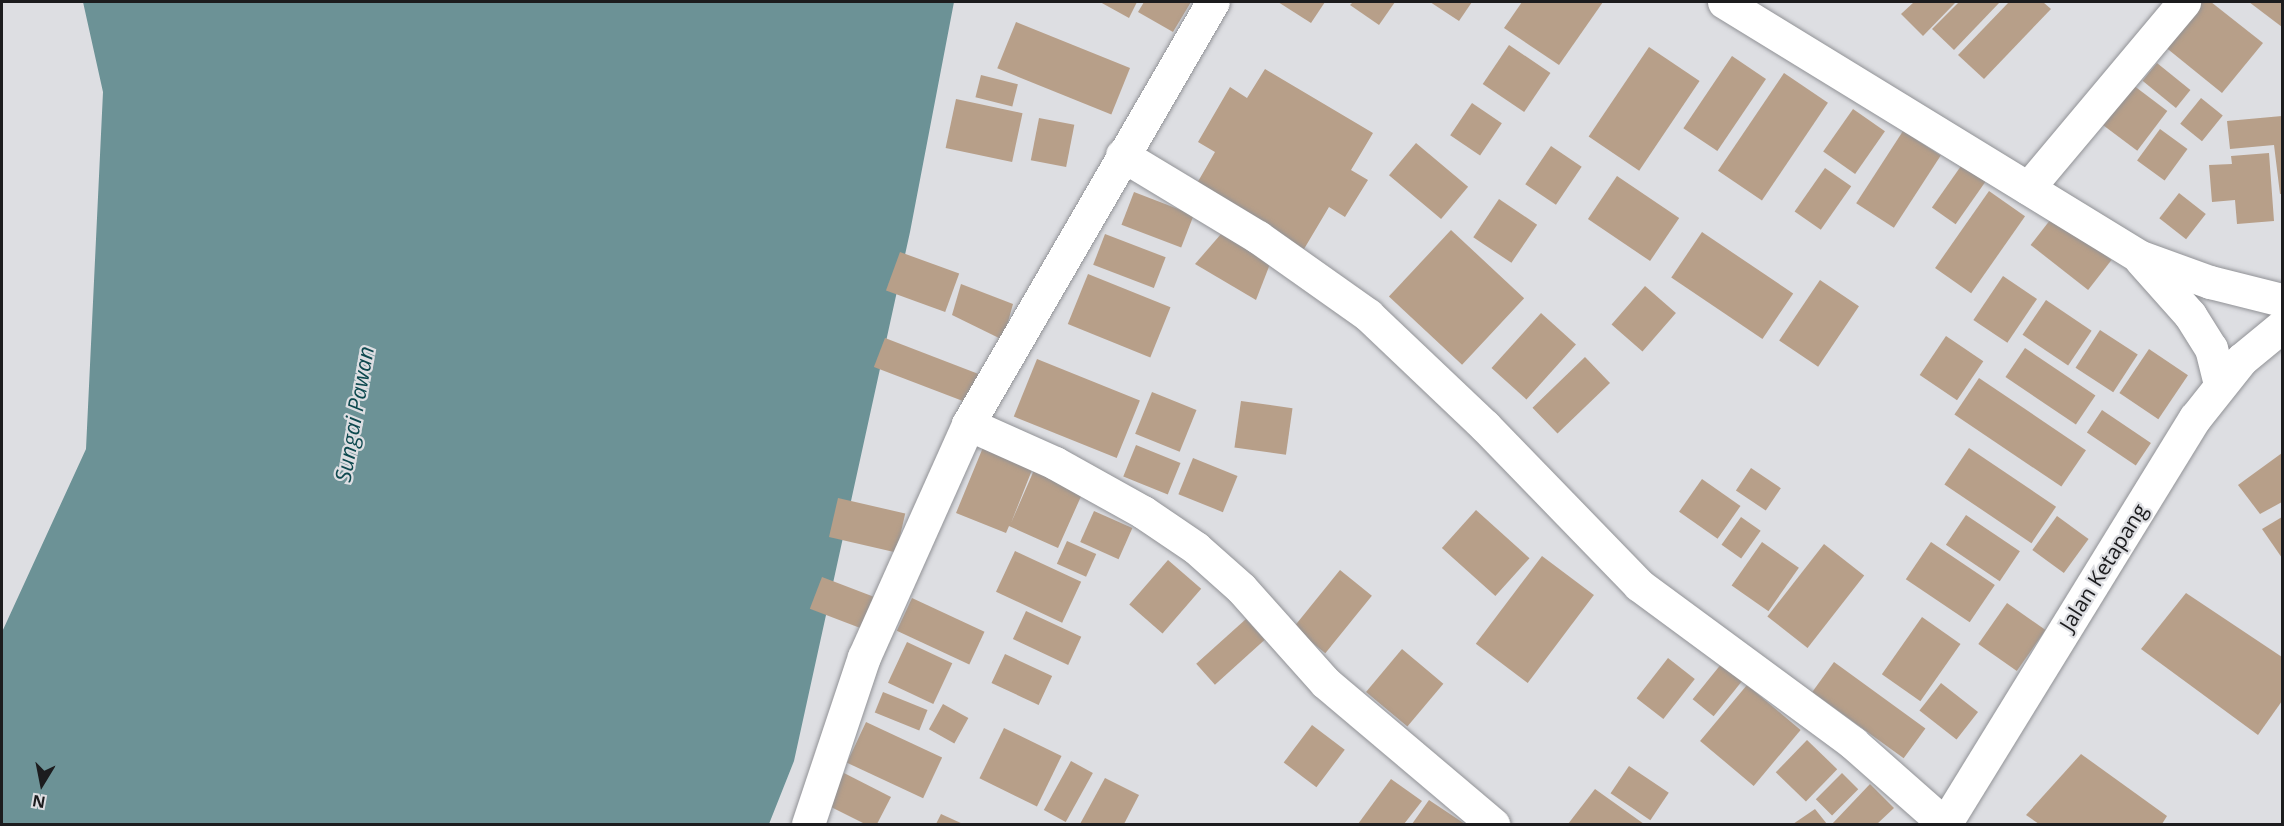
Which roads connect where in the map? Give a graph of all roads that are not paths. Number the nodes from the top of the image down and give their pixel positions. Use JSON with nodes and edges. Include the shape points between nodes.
{"nodes":[{"id":1,"x":1724,"y":2,"type":"edge"},
{"id":2,"x":2184,"y":2,"type":"edge"},
{"id":3,"x":1210,"y":7,"type":"edge"},
{"id":4,"x":1122,"y":155,"type":"junction"},
{"id":5,"x":2028,"y":188,"type":"junction"},
{"id":6,"x":2138,"y":256,"type":"junction"},
{"id":7,"x":2283,"y":300,"type":"edge"},
{"id":8,"x":2283,"y":326,"type":"edge"},
{"id":9,"x":2220,"y":383,"type":"junction"},
{"id":10,"x":968,"y":424,"type":"junction"},
{"id":11,"x":815,"y":821,"type":"edge"},
{"id":12,"x":1945,"y":824,"type":"edge"},
{"id":13,"x":1493,"y":825,"type":"edge"}],
"edges":[{"from":1,"to":5,"type":"street"},
{"from":2,"to":5,"type":"street"},
{"from":3,"to":4,"type":"street"},
{"from":4,"to":10,"type":"street"},
{"from":4,"to":12,"type":"street","via":[[1258,237],[1368,315],[1485,426],[1639,585],[1853,743]]},
{"from":5,"to":6,"type":"street"},
{"from":6,"to":7,"type":"street","via":[[2211,282]]},
{"from":6,"to":9,"type":"street","via":[[2190,315],[2211,348]]},
{"from":8,"to":9,"type":"street","name":"Jalan Ketapang"},
{"from":9,"to":12,"type":"street","name":"Jalan Ketapang"},
{"from":10,"to":11,"type":"street","via":[[864,657]]},
{"from":10,"to":13,"type":"street","via":[[1055,463],[1143,512],[1196,548],[1241,588],[1326,683]]}]}
